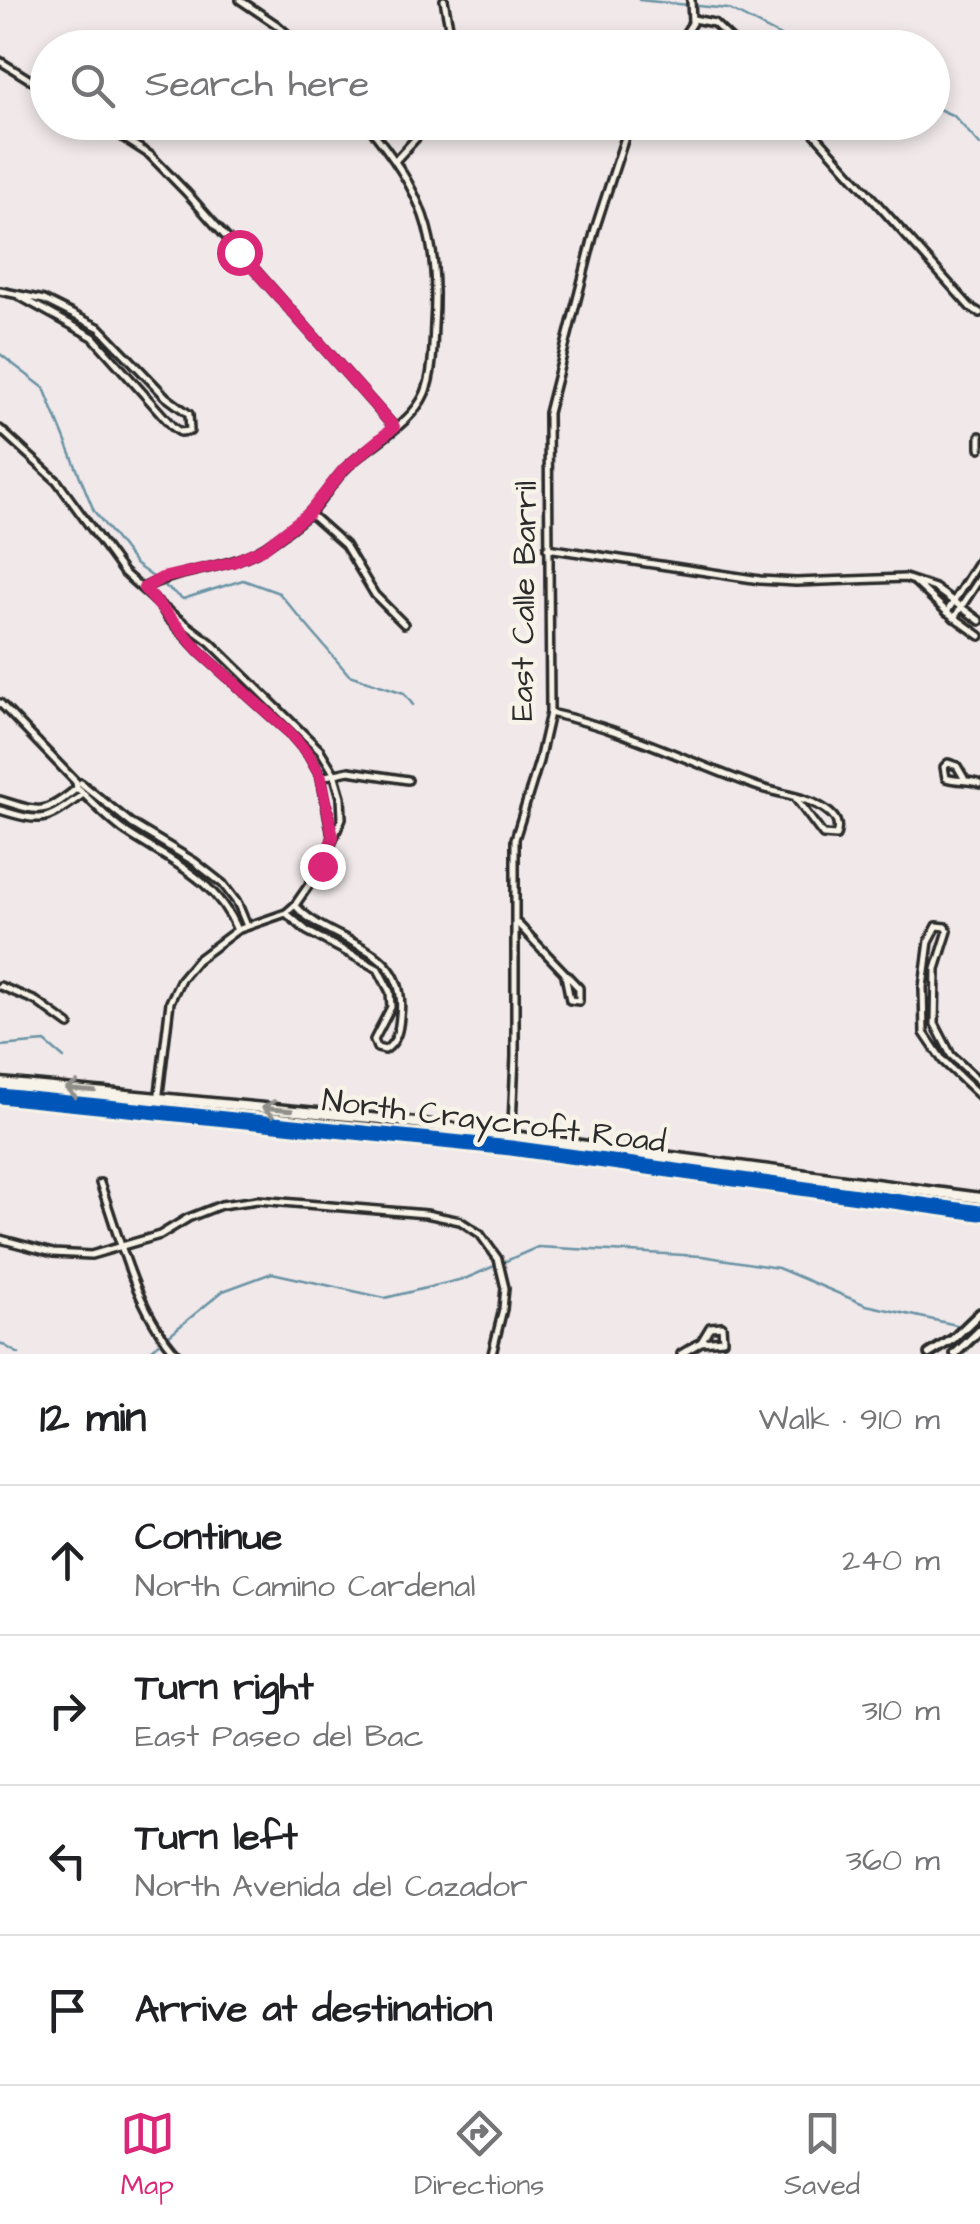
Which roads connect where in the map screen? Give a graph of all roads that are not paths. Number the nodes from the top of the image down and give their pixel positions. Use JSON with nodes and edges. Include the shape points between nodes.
{"nodes":[{"id":1,"x":240,"y":0,"type":"edge"},
{"id":2,"x":444,"y":0,"type":"edge"},
{"id":3,"x":690,"y":0,"type":"edge"},
{"id":4,"x":693,"y":19,"type":"junction"},
{"id":5,"x":284,"y":30,"type":"edge"},
{"id":6,"x":450,"y":30,"type":"edge"},
{"id":7,"x":690,"y":30,"type":"edge"},
{"id":8,"x":721,"y":30,"type":"edge"},
{"id":9,"x":0,"y":61,"type":"edge"},
{"id":10,"x":30,"y":80,"type":"edge"},
{"id":11,"x":127,"y":140,"type":"edge"},
{"id":12,"x":380,"y":140,"type":"edge"},
{"id":13,"x":414,"y":140,"type":"edge"},
{"id":14,"x":624,"y":140,"type":"edge"},
{"id":15,"x":820,"y":140,"type":"edge"},
{"id":16,"x":396,"y":160,"type":"junction"},
{"id":17,"x":0,"y":290,"type":"edge"},
{"id":18,"x":19,"y":296,"type":"junction"},
{"id":19,"x":980,"y":313,"type":"edge"},
{"id":20,"x":394,"y":427,"type":"junction"},
{"id":21,"x":0,"y":429,"type":"edge"},
{"id":22,"x":980,"y":436,"type":"edge"},
{"id":23,"x":980,"y":448,"type":"edge"},
{"id":24,"x":309,"y":513,"type":"junction"},
{"id":25,"x":547,"y":548,"type":"junction"},
{"id":26,"x":980,"y":559,"type":"edge"},
{"id":27,"x":980,"y":578,"type":"edge"},
{"id":28,"x":912,"y":580,"type":"junction"},
{"id":29,"x":144,"y":588,"type":"junction"},
{"id":30,"x":953,"y":602,"type":"junction"},
{"id":31,"x":160,"y":605,"type":"junction"},
{"id":32,"x":962,"y":608,"type":"junction"},
{"id":33,"x":947,"y":612,"type":"junction"},
{"id":34,"x":954,"y":618,"type":"junction"},
{"id":35,"x":980,"y":621,"type":"edge"},
{"id":36,"x":404,"y":624,"type":"dead end"},
{"id":37,"x":980,"y":636,"type":"edge"},
{"id":38,"x":0,"y":703,"type":"edge"},
{"id":39,"x":550,"y":713,"type":"junction"},
{"id":40,"x":334,"y":774,"type":"junction"},
{"id":41,"x":321,"y":777,"type":"junction"},
{"id":42,"x":964,"y":778,"type":"dead end"},
{"id":43,"x":408,"y":780,"type":"dead end"},
{"id":44,"x":78,"y":784,"type":"junction"},
{"id":45,"x":980,"y":784,"type":"edge"},
{"id":46,"x":86,"y":792,"type":"junction"},
{"id":47,"x":796,"y":799,"type":"junction"},
{"id":48,"x":0,"y":800,"type":"edge"},
{"id":49,"x":0,"y":810,"type":"edge"},
{"id":50,"x":333,"y":837,"type":"junction"},
{"id":51,"x":172,"y":848,"type":"junction"},
{"id":52,"x":164,"y":855,"type":"junction"},
{"id":53,"x":295,"y":905,"type":"junction"},
{"id":54,"x":286,"y":913,"type":"junction"},
{"id":55,"x":516,"y":922,"type":"junction"},
{"id":56,"x":247,"y":926,"type":"junction"},
{"id":57,"x":237,"y":930,"type":"junction"},
{"id":58,"x":565,"y":975,"type":"junction"},
{"id":59,"x":0,"y":986,"type":"edge"},
{"id":60,"x":69,"y":1026,"type":"dead end"},
{"id":61,"x":980,"y":1082,"type":"edge"},
{"id":62,"x":0,"y":1083,"type":"edge"},
{"id":63,"x":0,"y":1096,"type":"edge"},
{"id":64,"x":980,"y":1096,"type":"edge"},
{"id":65,"x":159,"y":1098,"type":"junction"},
{"id":66,"x":158,"y":1110,"type":"junction"},
{"id":67,"x":513,"y":1134,"type":"junction"},
{"id":68,"x":512,"y":1148,"type":"junction"},
{"id":69,"x":100,"y":1184,"type":"dead end"},
{"id":70,"x":980,"y":1198,"type":"edge"},
{"id":71,"x":980,"y":1213,"type":"edge"},
{"id":72,"x":0,"y":1239,"type":"edge"},
{"id":73,"x":123,"y":1248,"type":"junction"},
{"id":74,"x":980,"y":1313,"type":"edge"},
{"id":75,"x":980,"y":1330,"type":"edge"},
{"id":76,"x":701,"y":1342,"type":"junction"},
{"id":77,"x":176,"y":1354,"type":"edge"},
{"id":78,"x":492,"y":1354,"type":"edge"},
{"id":79,"x":681,"y":1354,"type":"edge"},
{"id":80,"x":930,"y":1354,"type":"edge"},
{"id":81,"x":954,"y":1354,"type":"edge"}],
"edges":[{"from":1,"to":5,"type":"street"},
{"from":2,"to":6,"type":"street"},
{"from":3,"to":4,"type":"street"},
{"from":4,"to":7,"type":"street"},
{"from":4,"to":8,"type":"street"},
{"from":9,"to":10,"type":"street"},
{"from":11,"to":20,"type":"street","via":[[187,193]]},
{"from":12,"to":16,"type":"street"},
{"from":13,"to":16,"type":"street"},
{"from":14,"to":25,"type":"street","name":"East Calle Barril","via":[[548,413]]},
{"from":15,"to":19,"type":"street"},
{"from":16,"to":20,"type":"street","via":[[430,228],[436,288],[426,392]]},
{"from":17,"to":18,"type":"street"},
{"from":18,"to":18,"type":"street","via":[[93,337],[173,427],[190,431],[190,414],[100,328],[44,300]]},
{"from":20,"to":24,"type":"street","via":[[344,469]]},
{"from":21,"to":29,"type":"street","via":[[57,481],[123,572]]},
{"from":22,"to":23,"type":"street"},
{"from":24,"to":29,"type":"street","via":[[264,548]]},
{"from":24,"to":36,"type":"street","via":[[345,545],[375,595]]},
{"from":25,"to":28,"type":"street","via":[[760,580]]},
{"from":25,"to":39,"type":"street","name":"East Calle Barril"},
{"from":26,"to":30,"type":"street"},
{"from":27,"to":32,"type":"street"},
{"from":28,"to":30,"type":"street"},
{"from":28,"to":33,"type":"street"},
{"from":29,"to":31,"type":"street"},
{"from":30,"to":32,"type":"street"},
{"from":30,"to":33,"type":"street"},
{"from":31,"to":40,"type":"street","via":[[296,723]]},
{"from":31,"to":41,"type":"street","via":[[200,652],[289,732]]},
{"from":32,"to":34,"type":"street"},
{"from":32,"to":35,"type":"street"},
{"from":33,"to":34,"type":"street"},
{"from":34,"to":37,"type":"street"},
{"from":38,"to":44,"type":"street"},
{"from":39,"to":47,"type":"street","via":[[640,738]]},
{"from":39,"to":55,"type":"street","name":"East Calle Barril","via":[[515,839]]},
{"from":40,"to":41,"type":"street"},
{"from":40,"to":43,"type":"street"},
{"from":40,"to":50,"type":"street","via":[[342,818]]},
{"from":41,"to":50,"type":"street"},
{"from":42,"to":45,"type":"street"},
{"from":44,"to":46,"type":"street"},
{"from":44,"to":48,"type":"street","via":[[38,812]]},
{"from":46,"to":49,"type":"street","via":[[35,821]]},
{"from":46,"to":51,"type":"street"},
{"from":46,"to":52,"type":"street","via":[[125,832]]},
{"from":47,"to":47,"type":"street","via":[[823,834],[836,836],[831,814]]},
{"from":50,"to":53,"type":"street"},
{"from":51,"to":52,"type":"street"},
{"from":51,"to":56,"type":"street","via":[[222,884]]},
{"from":52,"to":57,"type":"street","via":[[214,891]]},
{"from":53,"to":54,"type":"street"},
{"from":53,"to":54,"type":"street","via":[[321,927],[382,958],[392,972],[401,1007],[391,1046],[377,1048],[374,1040],[390,1007],[378,970],[307,932]]},
{"from":54,"to":56,"type":"street"},
{"from":55,"to":58,"type":"street"},
{"from":55,"to":67,"type":"street","name":"East Calle Barril"},
{"from":56,"to":57,"type":"street"},
{"from":57,"to":65,"type":"street","via":[[196,960],[170,1002]]},
{"from":58,"to":58,"type":"street","via":[[566,994],[579,1002],[582,992]]},
{"from":59,"to":60,"type":"street","via":[[36,1001]]},
{"from":61,"to":64,"type":"street","via":[[951,1055],[935,1024],[936,969],[948,931],[937,926],[928,941],[924,1034]]},
{"from":65,"to":62,"type":"main road","name":"North Craycroft Road","one_way":true},
{"from":63,"to":66,"type":"main road","name":"North Craycroft Road"},
{"from":65,"to":66,"type":"street"},
{"from":67,"to":65,"type":"main road","name":"North Craycroft Road","one_way":true},
{"from":66,"to":68,"type":"main road","name":"North Craycroft Road"},
{"from":67,"to":68,"type":"street","name":"East Calle Barril"},
{"from":67,"to":70,"type":"main road","name":"North Craycroft Road"},
{"from":68,"to":71,"type":"main road","name":"North Craycroft Road"},
{"from":69,"to":73,"type":"street"},
{"from":72,"to":73,"type":"street","via":[[91,1256]]},
{"from":73,"to":77,"type":"street","via":[[138,1292]]},
{"from":73,"to":78,"type":"street","via":[[221,1205],[258,1200],[460,1222],[480,1234],[498,1258],[505,1288]]},
{"from":74,"to":80,"type":"street"},
{"from":75,"to":81,"type":"street"},
{"from":76,"to":76,"type":"street","via":[[722,1340],[722,1326],[710,1327]]},
{"from":76,"to":79,"type":"street"}]}
